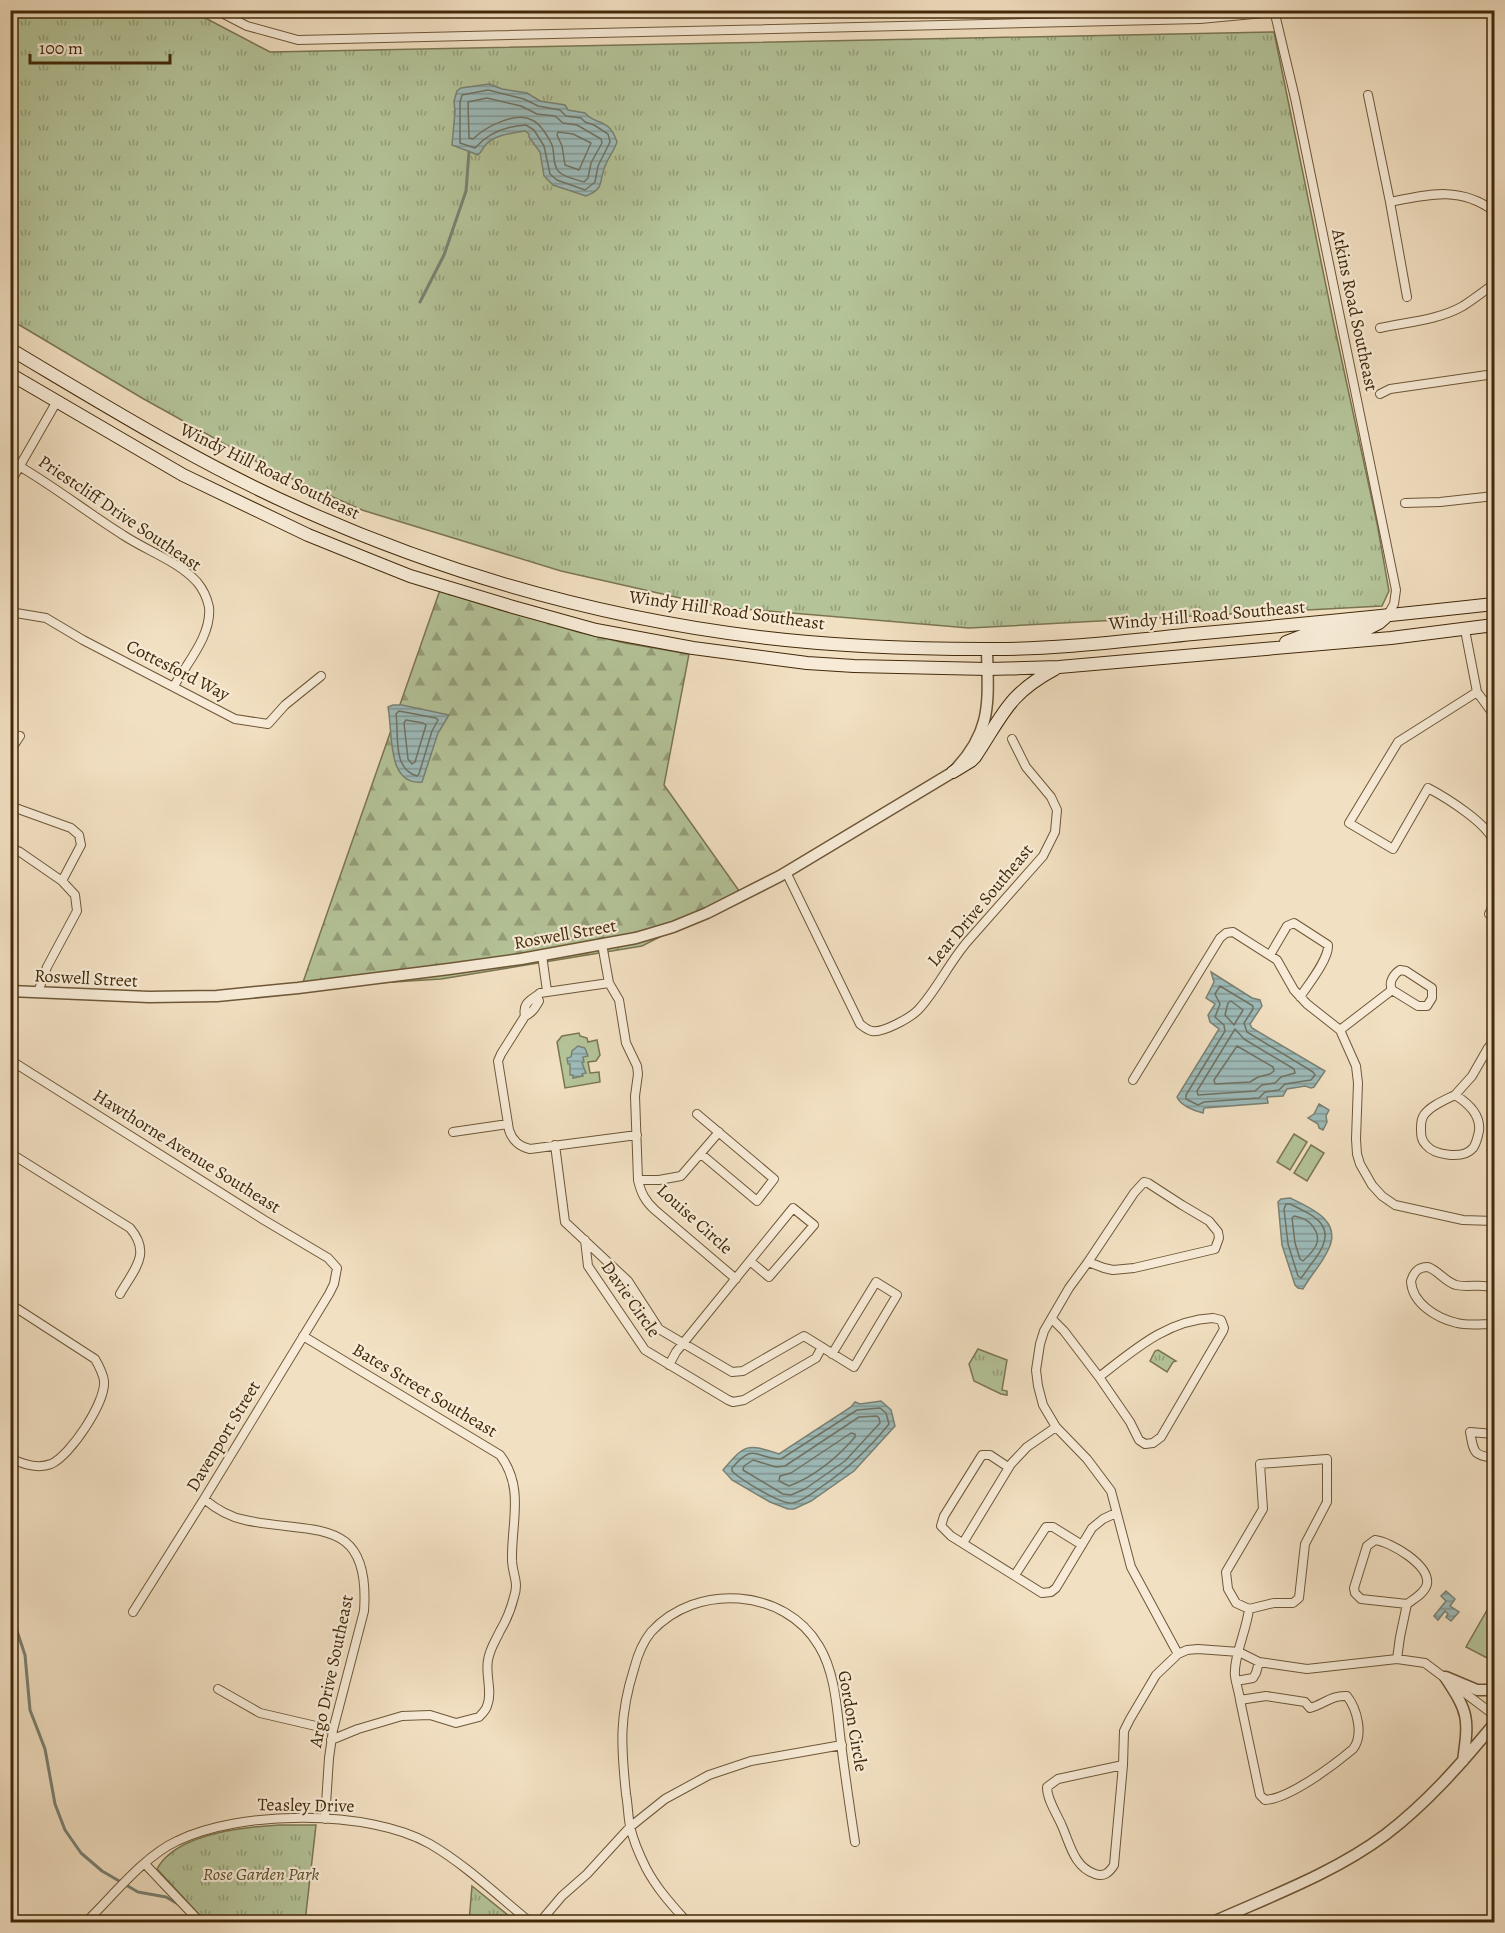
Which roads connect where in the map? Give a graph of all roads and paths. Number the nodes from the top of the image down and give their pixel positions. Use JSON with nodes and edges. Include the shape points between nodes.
{"nodes":[{"id":1,"x":216,"y":10,"type":"edge"},
{"id":2,"x":1274,"y":11,"type":"edge"},
{"id":3,"x":1368,"y":95,"type":"dead end"},
{"id":4,"x":1390,"y":202,"type":"junction"},
{"id":5,"x":1494,"y":211,"type":"edge"},
{"id":6,"x":1494,"y":284,"type":"edge"},
{"id":7,"x":1407,"y":297,"type":"dead end"},
{"id":8,"x":1380,"y":328,"type":"dead end"},
{"id":9,"x":10,"y":349,"type":"edge"},
{"id":10,"x":10,"y":374,"type":"edge"},
{"id":11,"x":1494,"y":374,"type":"edge"},
{"id":12,"x":1380,"y":394,"type":"dead end"},
{"id":13,"x":57,"y":401,"type":"junction"},
{"id":14,"x":19,"y":466,"type":"junction"},
{"id":15,"x":10,"y":483,"type":"edge"},
{"id":16,"x":1494,"y":496,"type":"edge"},
{"id":17,"x":1405,"y":502,"type":"dead end"},
{"id":18,"x":1494,"y":604,"type":"edge"},
{"id":19,"x":10,"y":612,"type":"edge"},
{"id":20,"x":1387,"y":616,"type":"junction"},
{"id":21,"x":1494,"y":625,"type":"edge"},
{"id":22,"x":1465,"y":630,"type":"junction"},
{"id":23,"x":1271,"y":648,"type":"junction"},
{"id":24,"x":987,"y":649,"type":"junction"},
{"id":25,"x":1059,"y":667,"type":"junction"},
{"id":26,"x":987,"y":669,"type":"junction"},
{"id":27,"x":321,"y":676,"type":"dead end"},
{"id":28,"x":174,"y":686,"type":"junction"},
{"id":29,"x":1477,"y":692,"type":"junction"},
{"id":30,"x":1494,"y":715,"type":"edge"},
{"id":31,"x":20,"y":736,"type":"dead end"},
{"id":32,"x":1012,"y":739,"type":"dead end"},
{"id":33,"x":10,"y":751,"type":"edge"},
{"id":34,"x":952,"y":772,"type":"junction"},
{"id":35,"x":10,"y":806,"type":"edge"},
{"id":36,"x":1494,"y":844,"type":"edge"},
{"id":37,"x":10,"y":848,"type":"edge"},
{"id":38,"x":786,"y":872,"type":"junction"},
{"id":39,"x":63,"y":882,"type":"junction"},
{"id":40,"x":1494,"y":905,"type":"edge"},
{"id":41,"x":1494,"y":917,"type":"edge"},
{"id":42,"x":602,"y":945,"type":"junction"},
{"id":43,"x":542,"y":955,"type":"junction"},
{"id":44,"x":1270,"y":955,"type":"junction"},
{"id":45,"x":609,"y":983,"type":"junction"},
{"id":46,"x":1392,"y":990,"type":"junction"},
{"id":47,"x":10,"y":991,"type":"edge"},
{"id":48,"x":547,"y":991,"type":"junction"},
{"id":49,"x":38,"y":992,"type":"junction"},
{"id":50,"x":1300,"y":997,"type":"junction"},
{"id":51,"x":1340,"y":1030,"type":"junction"},
{"id":52,"x":1494,"y":1041,"type":"edge"},
{"id":53,"x":10,"y":1060,"type":"edge"},
{"id":54,"x":1133,"y":1080,"type":"dead end"},
{"id":55,"x":1455,"y":1095,"type":"junction"},
{"id":56,"x":697,"y":1114,"type":"dead end"},
{"id":57,"x":508,"y":1124,"type":"junction"},
{"id":58,"x":453,"y":1132,"type":"dead end"},
{"id":59,"x":719,"y":1132,"type":"junction"},
{"id":60,"x":637,"y":1135,"type":"junction"},
{"id":61,"x":555,"y":1145,"type":"junction"},
{"id":62,"x":10,"y":1153,"type":"edge"},
{"id":63,"x":701,"y":1154,"type":"junction"},
{"id":64,"x":638,"y":1180,"type":"junction"},
{"id":65,"x":1494,"y":1221,"type":"edge"},
{"id":66,"x":585,"y":1240,"type":"junction"},
{"id":67,"x":750,"y":1261,"type":"junction"},
{"id":68,"x":1088,"y":1262,"type":"junction"},
{"id":69,"x":337,"y":1275,"type":"joint"},
{"id":70,"x":736,"y":1279,"type":"junction"},
{"id":71,"x":1494,"y":1288,"type":"edge"},
{"id":72,"x":120,"y":1294,"type":"dead end"},
{"id":73,"x":10,"y":1304,"type":"edge"},
{"id":74,"x":1052,"y":1319,"type":"junction"},
{"id":75,"x":1494,"y":1324,"type":"edge"},
{"id":76,"x":303,"y":1336,"type":"junction"},
{"id":77,"x":684,"y":1343,"type":"junction"},
{"id":78,"x":822,"y":1347,"type":"junction"},
{"id":79,"x":832,"y":1354,"type":"junction"},
{"id":80,"x":669,"y":1365,"type":"junction"},
{"id":81,"x":1099,"y":1377,"type":"junction"},
{"id":82,"x":1056,"y":1427,"type":"junction"},
{"id":83,"x":1494,"y":1434,"type":"edge"},
{"id":84,"x":10,"y":1458,"type":"edge"},
{"id":85,"x":1494,"y":1458,"type":"edge"},
{"id":86,"x":1008,"y":1467,"type":"junction"},
{"id":87,"x":204,"y":1499,"type":"junction"},
{"id":88,"x":1116,"y":1513,"type":"junction"},
{"id":89,"x":963,"y":1543,"type":"junction"},
{"id":90,"x":1082,"y":1545,"type":"junction"},
{"id":91,"x":1015,"y":1575,"type":"junction"},
{"id":92,"x":1407,"y":1604,"type":"junction"},
{"id":93,"x":1249,"y":1609,"type":"junction"},
{"id":94,"x":133,"y":1611,"type":"dead end"},
{"id":95,"x":1239,"y":1652,"type":"junction"},
{"id":96,"x":1178,"y":1654,"type":"junction"},
{"id":97,"x":1397,"y":1659,"type":"junction"},
{"id":98,"x":1259,"y":1662,"type":"junction"},
{"id":99,"x":1445,"y":1677,"type":"junction"},
{"id":100,"x":1236,"y":1681,"type":"junction"},
{"id":101,"x":218,"y":1689,"type":"dead end"},
{"id":102,"x":1494,"y":1690,"type":"edge"},
{"id":103,"x":1240,"y":1700,"type":"junction"},
{"id":104,"x":1494,"y":1715,"type":"edge"},
{"id":105,"x":1494,"y":1724,"type":"edge"},
{"id":106,"x":333,"y":1730,"type":"junction"},
{"id":107,"x":332,"y":1740,"type":"junction"},
{"id":108,"x":842,"y":1745,"type":"junction"},
{"id":109,"x":1463,"y":1762,"type":"junction"},
{"id":110,"x":1123,"y":1765,"type":"junction"},
{"id":111,"x":325,"y":1819,"type":"junction"},
{"id":112,"x":630,"y":1827,"type":"junction"},
{"id":113,"x":855,"y":1842,"type":"dead end"},
{"id":114,"x":145,"y":1864,"type":"junction"},
{"id":115,"x":86,"y":1923,"type":"edge"},
{"id":116,"x":200,"y":1923,"type":"edge"},
{"id":117,"x":530,"y":1923,"type":"edge"},
{"id":118,"x":540,"y":1923,"type":"edge"},
{"id":119,"x":687,"y":1923,"type":"edge"},
{"id":120,"x":1213,"y":1923,"type":"edge"}],
"edges":[{"from":1,"to":2,"type":"street","via":[[247,26],[298,40],[1200,19]]},
{"from":2,"to":20,"type":"street","name":"Atkins Road Southeast","via":[[1396,590]]},
{"from":3,"to":4,"type":"street"},
{"from":4,"to":5,"type":"street","via":[[1428,194],[1457,195]]},
{"from":4,"to":7,"type":"street"},
{"from":6,"to":8,"type":"street","via":[[1450,311]]},
{"from":9,"to":24,"type":"main road","name":"Windy Hill Road Southeast","via":[[246,483],[372,539],[453,568],[595,608],[755,637],[849,645]]},
{"from":10,"to":13,"type":"main road"},
{"from":11,"to":12,"type":"street","via":[[1390,389]]},
{"from":13,"to":14,"type":"street"},
{"from":13,"to":26,"type":"main road","via":[[183,475],[308,535],[410,576],[513,607],[596,630],[750,656],[854,666]]},
{"from":14,"to":15,"type":"street"},
{"from":14,"to":28,"type":"street","name":"Priestcliff Drive Southeast","via":[[196,581],[204,593],[209,615],[201,641]]},
{"from":16,"to":17,"type":"street"},
{"from":18,"to":20,"type":"main road","name":"Windy Hill Road Southeast"},
{"from":19,"to":28,"type":"street","name":"Cottesford Way","via":[[46,618]]},
{"from":20,"to":23,"type":"main road","via":[[1376,626],[1307,634]]},
{"from":20,"to":24,"type":"main road","name":"Windy Hill Road Southeast","via":[[1102,643]]},
{"from":21,"to":22,"type":"main road"},
{"from":22,"to":23,"type":"main road"},
{"from":22,"to":29,"type":"street"},
{"from":23,"to":25,"type":"main road"},
{"from":24,"to":26,"type":"street","name":"Roswell Street"},
{"from":25,"to":26,"type":"main road"},
{"from":25,"to":34,"type":"main road","via":[[1018,693],[975,757]]},
{"from":26,"to":34,"type":"street","name":"Roswell Street","via":[[985,719],[967,755]]},
{"from":27,"to":28,"type":"street","name":"Cottesford Way","via":[[268,724],[235,718]]},
{"from":29,"to":30,"type":"street"},
{"from":29,"to":36,"type":"street","via":[[1398,742],[1349,823],[1393,849],[1428,788],[1489,831]]},
{"from":31,"to":33,"type":"street"},
{"from":32,"to":38,"type":"street","name":"Lear Drive Southeast","via":[[1026,767],[1051,797],[1057,810],[1055,832],[1043,856],[954,956],[913,1015],[879,1031],[870,1031],[860,1024]]},
{"from":34,"to":38,"type":"street","name":"Roswell Street"},
{"from":35,"to":39,"type":"street","via":[[71,828],[80,835],[81,845]]},
{"from":37,"to":39,"type":"street"},
{"from":38,"to":42,"type":"street","name":"Roswell Street","via":[[673,927]]},
{"from":39,"to":49,"type":"street","via":[[75,895],[77,911]]},
{"from":40,"to":41,"type":"street","via":[[1489,914]]},
{"from":42,"to":43,"type":"street","name":"Roswell Street"},
{"from":42,"to":45,"type":"street"},
{"from":43,"to":48,"type":"street"},
{"from":43,"to":49,"type":"street","name":"Roswell Street","via":[[217,996]]},
{"from":44,"to":50,"type":"street","via":[[1281,964]]},
{"from":44,"to":50,"type":"street","via":[[1287,926],[1294,923],[1328,945],[1323,961]]},
{"from":44,"to":54,"type":"street","via":[[1233,932],[1223,935]]},
{"from":45,"to":48,"type":"street"},
{"from":45,"to":60,"type":"street","via":[[619,1000],[626,1043],[638,1066]]},
{"from":46,"to":46,"type":"street","via":[[1391,982],[1400,970],[1430,986],[1433,994],[1424,1008]]},
{"from":46,"to":51,"type":"street"},
{"from":47,"to":49,"type":"street","name":"Roswell Street"},
{"from":48,"to":57,"type":"street","via":[[537,996],[539,1001],[531,1014],[525,1016],[498,1061]]},
{"from":50,"to":51,"type":"street"},
{"from":51,"to":65,"type":"street","via":[[1356,1066],[1357,1154],[1372,1185],[1395,1204],[1463,1220]]},
{"from":52,"to":55,"type":"street"},
{"from":53,"to":69,"type":"street","name":"Hawthorne Avenue Southeast","via":[[328,1258],[337,1268]]},
{"from":55,"to":55,"type":"street","via":[[1427,1112],[1421,1121],[1421,1138],[1431,1149],[1456,1155],[1473,1148],[1478,1118]]},
{"from":56,"to":59,"type":"street"},
{"from":57,"to":58,"type":"street"},
{"from":57,"to":61,"type":"street","via":[[512,1138],[526,1148]]},
{"from":59,"to":63,"type":"street"},
{"from":59,"to":63,"type":"street","via":[[774,1179],[757,1201]]},
{"from":60,"to":61,"type":"street"},
{"from":60,"to":64,"type":"street"},
{"from":61,"to":66,"type":"street","name":"Davie Circle","via":[[565,1222]]},
{"from":62,"to":72,"type":"street","via":[[130,1228],[138,1237],[142,1251]]},
{"from":63,"to":64,"type":"street","via":[[677,1178]]},
{"from":64,"to":70,"type":"street","name":"Louise Circle","via":[[644,1197],[655,1210]]},
{"from":66,"to":77,"type":"street","name":"Davie Circle","via":[[628,1281],[659,1329]]},
{"from":66,"to":80,"type":"street","name":"Davie Circle","via":[[588,1266],[645,1350]]},
{"from":67,"to":67,"type":"street","via":[[793,1208],[813,1225],[769,1277]]},
{"from":67,"to":70,"type":"street"},
{"from":68,"to":68,"type":"street","via":[[1113,1270],[1195,1254],[1215,1249],[1218,1232],[1209,1221],[1144,1182]]},
{"from":68,"to":74,"type":"street"},
{"from":69,"to":76,"type":"street","name":"Davenport Street"},
{"from":70,"to":77,"type":"street"},
{"from":71,"to":75,"type":"street","via":[[1453,1284],[1428,1267],[1419,1269],[1411,1281],[1417,1301],[1437,1314],[1458,1323]]},
{"from":73,"to":84,"type":"street","via":[[95,1359],[104,1381],[100,1404],[60,1459],[48,1466],[33,1466]]},
{"from":74,"to":81,"type":"street"},
{"from":74,"to":82,"type":"street","via":[[1044,1331],[1036,1370],[1042,1405]]},
{"from":76,"to":87,"type":"street","name":"Davenport Street"},
{"from":76,"to":107,"type":"street","name":"Bates Street Southeast","via":[[500,1455],[514,1484],[516,1508],[512,1564],[518,1586],[500,1634],[491,1645],[487,1706],[479,1718],[456,1723],[430,1715],[402,1716]]},
{"from":77,"to":78,"type":"street","name":"Davie Circle","via":[[738,1373],[804,1336]]},
{"from":77,"to":80,"type":"street"},
{"from":78,"to":79,"type":"street","name":"Davie Circle"},
{"from":78,"to":80,"type":"street","name":"Davie Circle","via":[[816,1358],[738,1402]]},
{"from":79,"to":79,"type":"street","name":"Davie Circle","via":[[854,1367],[897,1295],[876,1282]]},
{"from":81,"to":81,"type":"street","via":[[1139,1440],[1153,1443],[1161,1437],[1224,1325],[1218,1319],[1208,1318],[1166,1329]]},
{"from":82,"to":86,"type":"street","via":[[1027,1447]]},
{"from":82,"to":88,"type":"street","via":[[1105,1481]]},
{"from":83,"to":85,"type":"street","via":[[1470,1432],[1473,1451]]},
{"from":86,"to":89,"type":"street"},
{"from":86,"to":89,"type":"street","via":[[990,1455],[982,1455],[944,1516],[944,1531]]},
{"from":87,"to":94,"type":"street","name":"Davenport Street"},
{"from":87,"to":106,"type":"street","name":"Argo Drive Southeast","via":[[218,1510],[244,1520],[334,1534],[355,1553],[364,1576],[364,1611]]},
{"from":88,"to":90,"type":"street","via":[[1092,1528]]},
{"from":88,"to":96,"type":"street","via":[[1131,1567]]},
{"from":89,"to":91,"type":"street"},
{"from":90,"to":91,"type":"street","via":[[1051,1592],[1042,1593]]},
{"from":90,"to":91,"type":"street","via":[[1053,1527],[1046,1527]]},
{"from":92,"to":92,"type":"street","via":[[1361,1599],[1355,1593],[1371,1542],[1389,1543],[1412,1559],[1426,1576],[1423,1592]]},
{"from":92,"to":97,"type":"street"},
{"from":93,"to":93,"type":"street","via":[[1293,1603],[1299,1598],[1305,1544],[1327,1502],[1327,1459],[1260,1464],[1263,1509],[1226,1572],[1228,1589],[1236,1603]]},
{"from":93,"to":95,"type":"street"},
{"from":95,"to":96,"type":"street","via":[[1198,1649]]},
{"from":95,"to":98,"type":"street"},
{"from":95,"to":100,"type":"street"},
{"from":96,"to":110,"type":"street","via":[[1156,1675],[1124,1731]]},
{"from":97,"to":98,"type":"street","via":[[1307,1669]]},
{"from":97,"to":99,"type":"street","via":[[1425,1663]]},
{"from":98,"to":100,"type":"street","via":[[1253,1678]]},
{"from":99,"to":102,"type":"street","via":[[1477,1690]]},
{"from":99,"to":104,"type":"street"},
{"from":99,"to":109,"type":"street","via":[[1468,1718]]},
{"from":100,"to":103,"type":"street"},
{"from":101,"to":106,"type":"street","via":[[260,1713]]},
{"from":103,"to":103,"type":"street","via":[[1264,1800],[1273,1800],[1304,1785],[1357,1744],[1358,1724],[1347,1696],[1335,1696],[1310,1707],[1305,1702],[1266,1696]]},
{"from":105,"to":109,"type":"street"},
{"from":106,"to":107,"type":"street","name":"Argo Drive Southeast"},
{"from":107,"to":111,"type":"street","name":"Argo Drive Southeast"},
{"from":108,"to":112,"type":"street","via":[[751,1761],[710,1775],[665,1799]]},
{"from":108,"to":112,"type":"street","name":"Gordon Circle","via":[[831,1678],[821,1648],[810,1632],[792,1616],[747,1598],[700,1601],[674,1613],[650,1633],[637,1659],[622,1724]]},
{"from":108,"to":113,"type":"street","name":"Gordon Circle"},
{"from":109,"to":120,"type":"street","via":[[1384,1836],[1344,1861]]},
{"from":110,"to":110,"type":"street","via":[[1114,1865],[1101,1875],[1081,1865],[1047,1787],[1058,1779]]},
{"from":111,"to":114,"type":"street","name":"Teasley Drive","via":[[261,1819],[226,1824],[177,1841]]},
{"from":111,"to":117,"type":"street","name":"Teasley Drive","via":[[370,1823],[428,1843]]},
{"from":112,"to":118,"type":"street"},
{"from":112,"to":119,"type":"street","name":"Gordon Circle","via":[[645,1867]]},
{"from":114,"to":115,"type":"street","name":"Teasley Drive"},
{"from":114,"to":116,"type":"street"}]}
